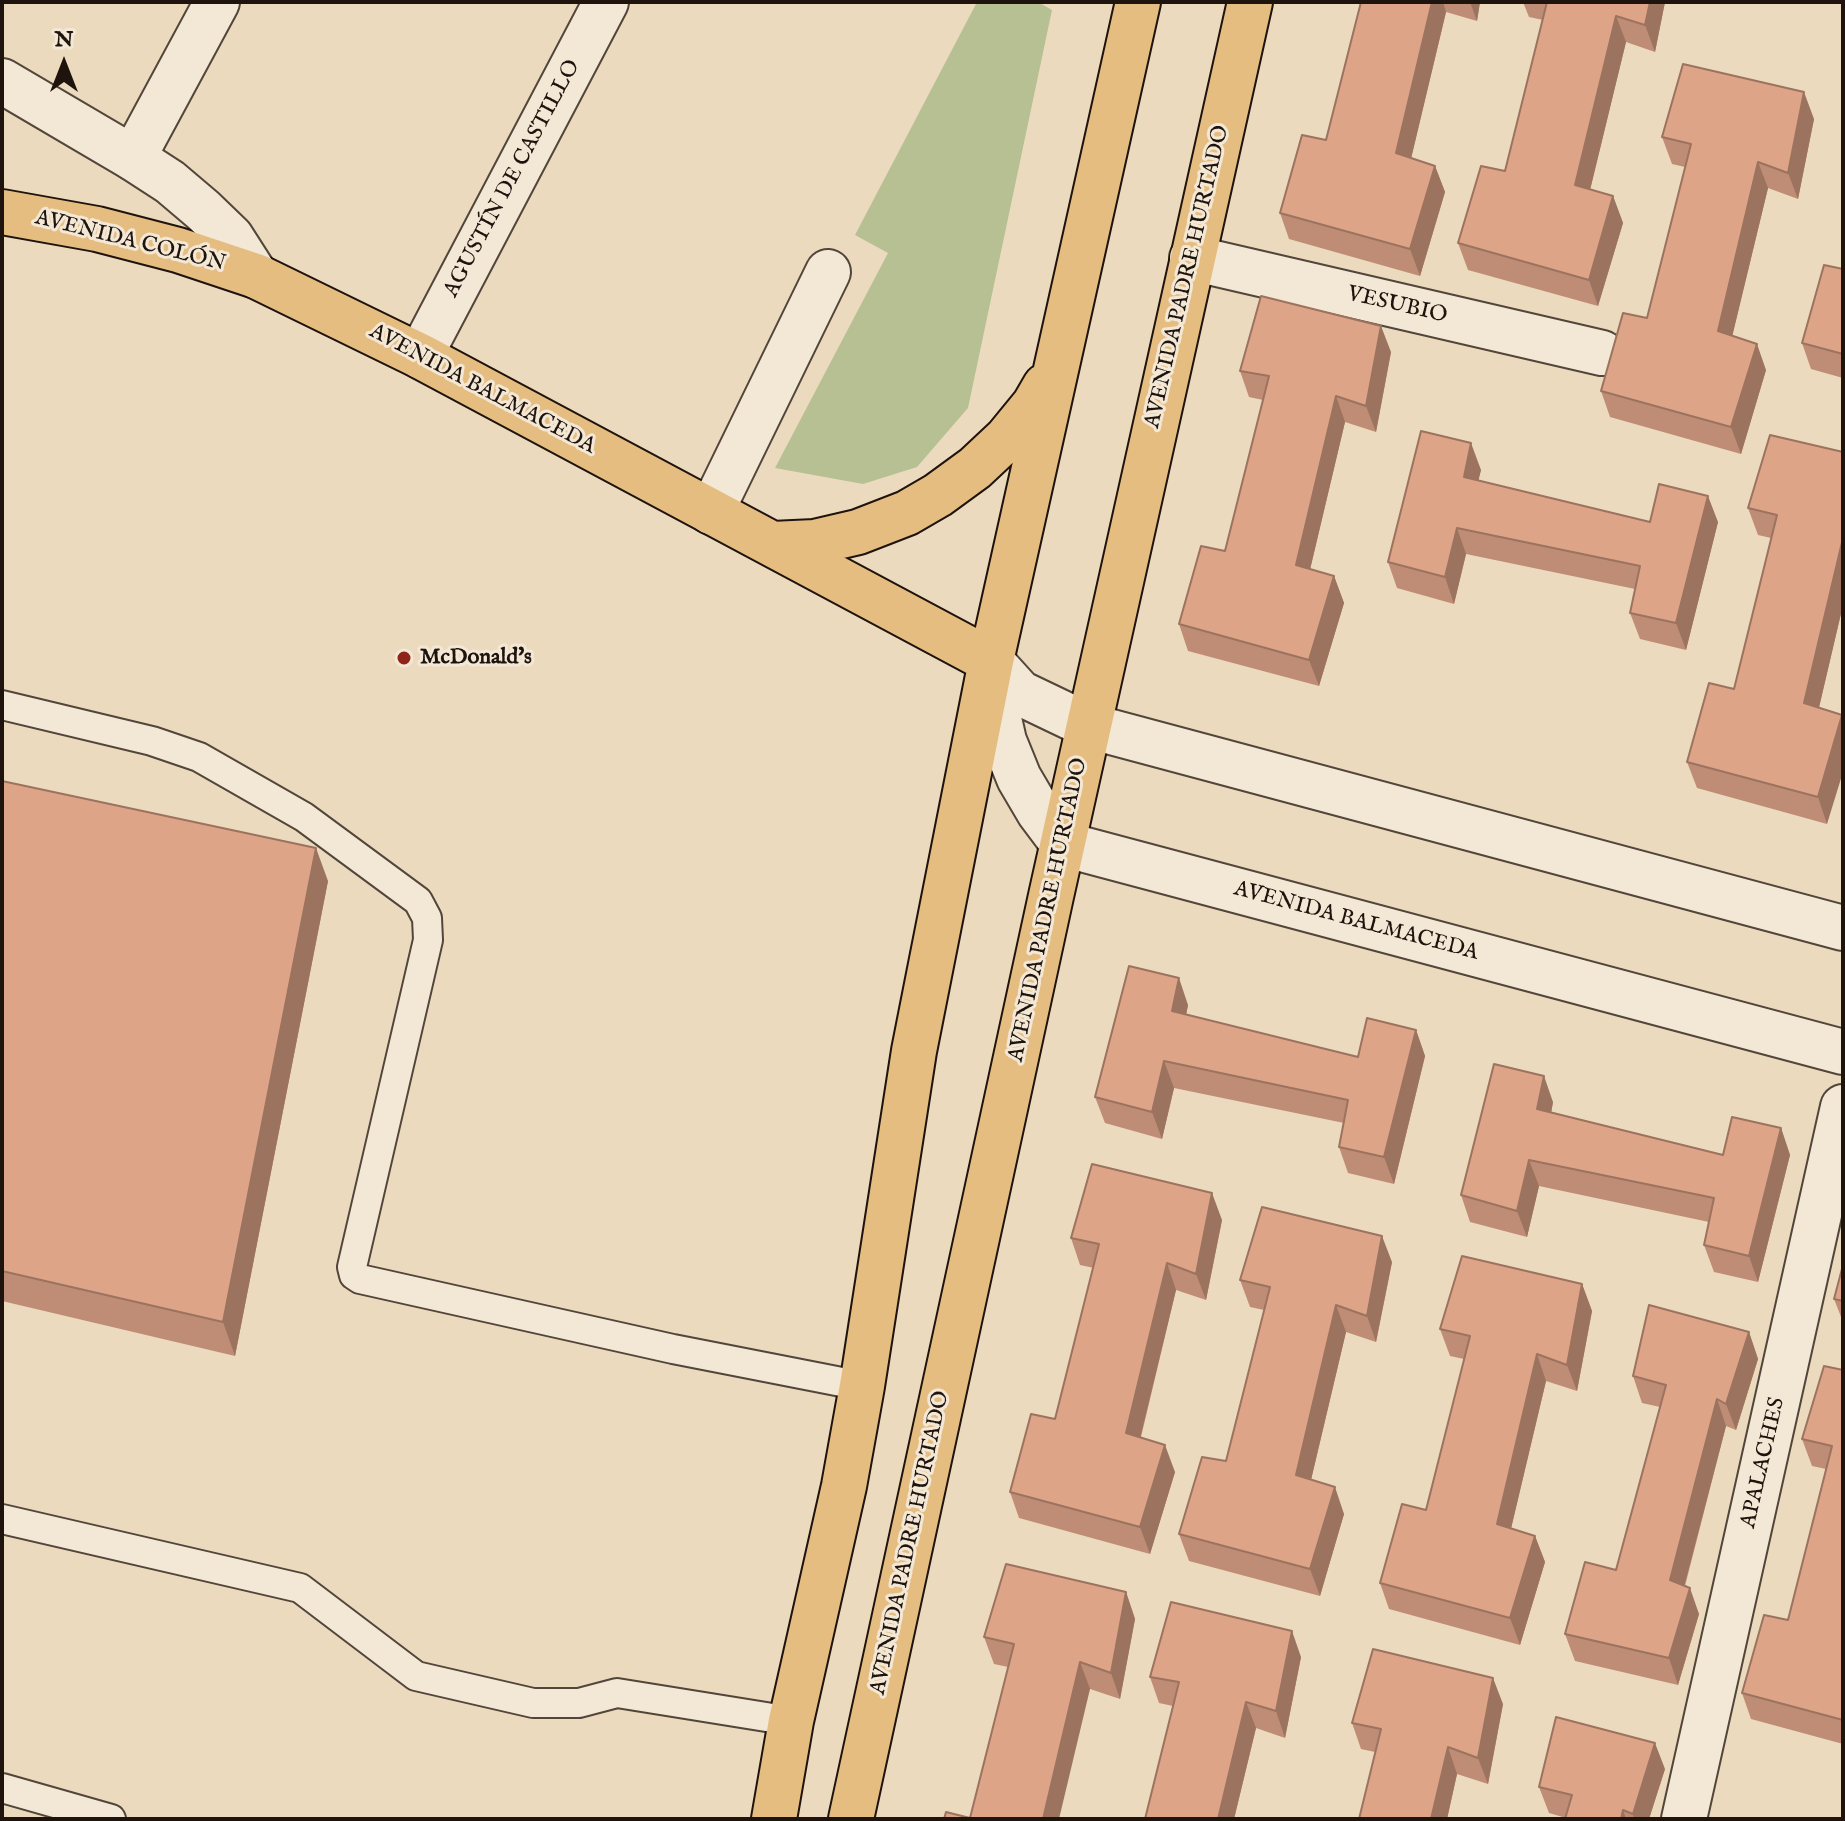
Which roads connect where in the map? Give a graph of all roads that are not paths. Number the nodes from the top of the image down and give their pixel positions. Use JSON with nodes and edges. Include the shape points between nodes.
{"nodes":[{"id":1,"x":217,"y":2,"type":"edge"},
{"id":2,"x":606,"y":2,"type":"edge"},
{"id":3,"x":1138,"y":2,"type":"edge"},
{"id":4,"x":1250,"y":2,"type":"edge"},
{"id":5,"x":2,"y":81,"type":"edge"},
{"id":6,"x":133,"y":158,"type":"junction"},
{"id":7,"x":6,"y":210,"type":"edge"},
{"id":8,"x":1192,"y":258,"type":"junction"},
{"id":9,"x":828,"y":272,"type":"dead end"},
{"id":10,"x":256,"y":276,"type":"junction"},
{"id":11,"x":1602,"y":353,"type":"dead end"},
{"id":12,"x":420,"y":356,"type":"junction"},
{"id":13,"x":1057,"y":367,"type":"junction"},
{"id":14,"x":711,"y":512,"type":"junction"},
{"id":15,"x":772,"y":544,"type":"junction"},
{"id":16,"x":991,"y":661,"type":"junction"},
{"id":17,"x":2,"y":705,"type":"edge"},
{"id":18,"x":1089,"y":726,"type":"junction"},
{"id":19,"x":1063,"y":844,"type":"junction"},
{"id":20,"x":1843,"y":928,"type":"edge"},
{"id":21,"x":1843,"y":1052,"type":"edge"},
{"id":22,"x":1843,"y":1107,"type":"edge"},
{"id":23,"x":862,"y":1386,"type":"junction"},
{"id":24,"x":2,"y":1519,"type":"edge"},
{"id":25,"x":791,"y":1721,"type":"junction"},
{"id":26,"x":2,"y":1788,"type":"edge"},
{"id":27,"x":111,"y":1819,"type":"edge"},
{"id":28,"x":774,"y":1819,"type":"edge"},
{"id":29,"x":851,"y":1819,"type":"edge"},
{"id":30,"x":1684,"y":1819,"type":"edge"}],
"edges":[{"from":1,"to":6,"type":"street"},
{"from":2,"to":12,"type":"street","name":"AGUSTÍN DE CASTILLO"},
{"from":3,"to":13,"type":"main road"},
{"from":4,"to":8,"type":"main road","name":"AVENIDA PADRE HURTADO"},
{"from":5,"to":6,"type":"street"},
{"from":6,"to":10,"type":"street","via":[[203,210],[231,237]]},
{"from":7,"to":10,"type":"main road","name":"AVENIDA COLÓN","via":[[178,250]]},
{"from":8,"to":11,"type":"street","name":"VESUBIO"},
{"from":8,"to":18,"type":"main road","name":"AVENIDA PADRE HURTADO"},
{"from":9,"to":14,"type":"street"},
{"from":10,"to":12,"type":"main road","name":"AVENIDA BALMACEDA"},
{"from":12,"to":14,"type":"main road","name":"AVENIDA BALMACEDA"},
{"from":13,"to":15,"type":"main road","via":[[1007,438],[938,495],[858,532]]},
{"from":13,"to":16,"type":"main road"},
{"from":14,"to":15,"type":"main road","name":"AVENIDA BALMACEDA"},
{"from":15,"to":16,"type":"main road","name":"AVENIDA BALMACEDA"},
{"from":16,"to":18,"type":"street","name":"AVENIDA BALMACEDA","via":[[1020,693]]},
{"from":16,"to":19,"type":"street","via":[[1004,741],[1019,778]]},
{"from":16,"to":23,"type":"main road","via":[[914,1051]]},
{"from":17,"to":23,"type":"lane","via":[[199,757],[304,817],[418,901],[427,918],[428,940],[354,1275],[657,1346]]},
{"from":18,"to":19,"type":"main road","name":"AVENIDA PADRE HURTADO"},
{"from":18,"to":20,"type":"street","name":"AVENIDA BALMACEDA"},
{"from":19,"to":21,"type":"street","name":"AVENIDA BALMACEDA"},
{"from":19,"to":29,"type":"main road","name":"AVENIDA PADRE HURTADO"},
{"from":22,"to":30,"type":"street","name":"APALACHES"},
{"from":23,"to":25,"type":"main road"},
{"from":24,"to":25,"type":"lane","via":[[300,1588],[416,1676],[533,1703],[579,1703],[617,1693]]},
{"from":25,"to":28,"type":"main road"},
{"from":26,"to":27,"type":"lane"}]}
